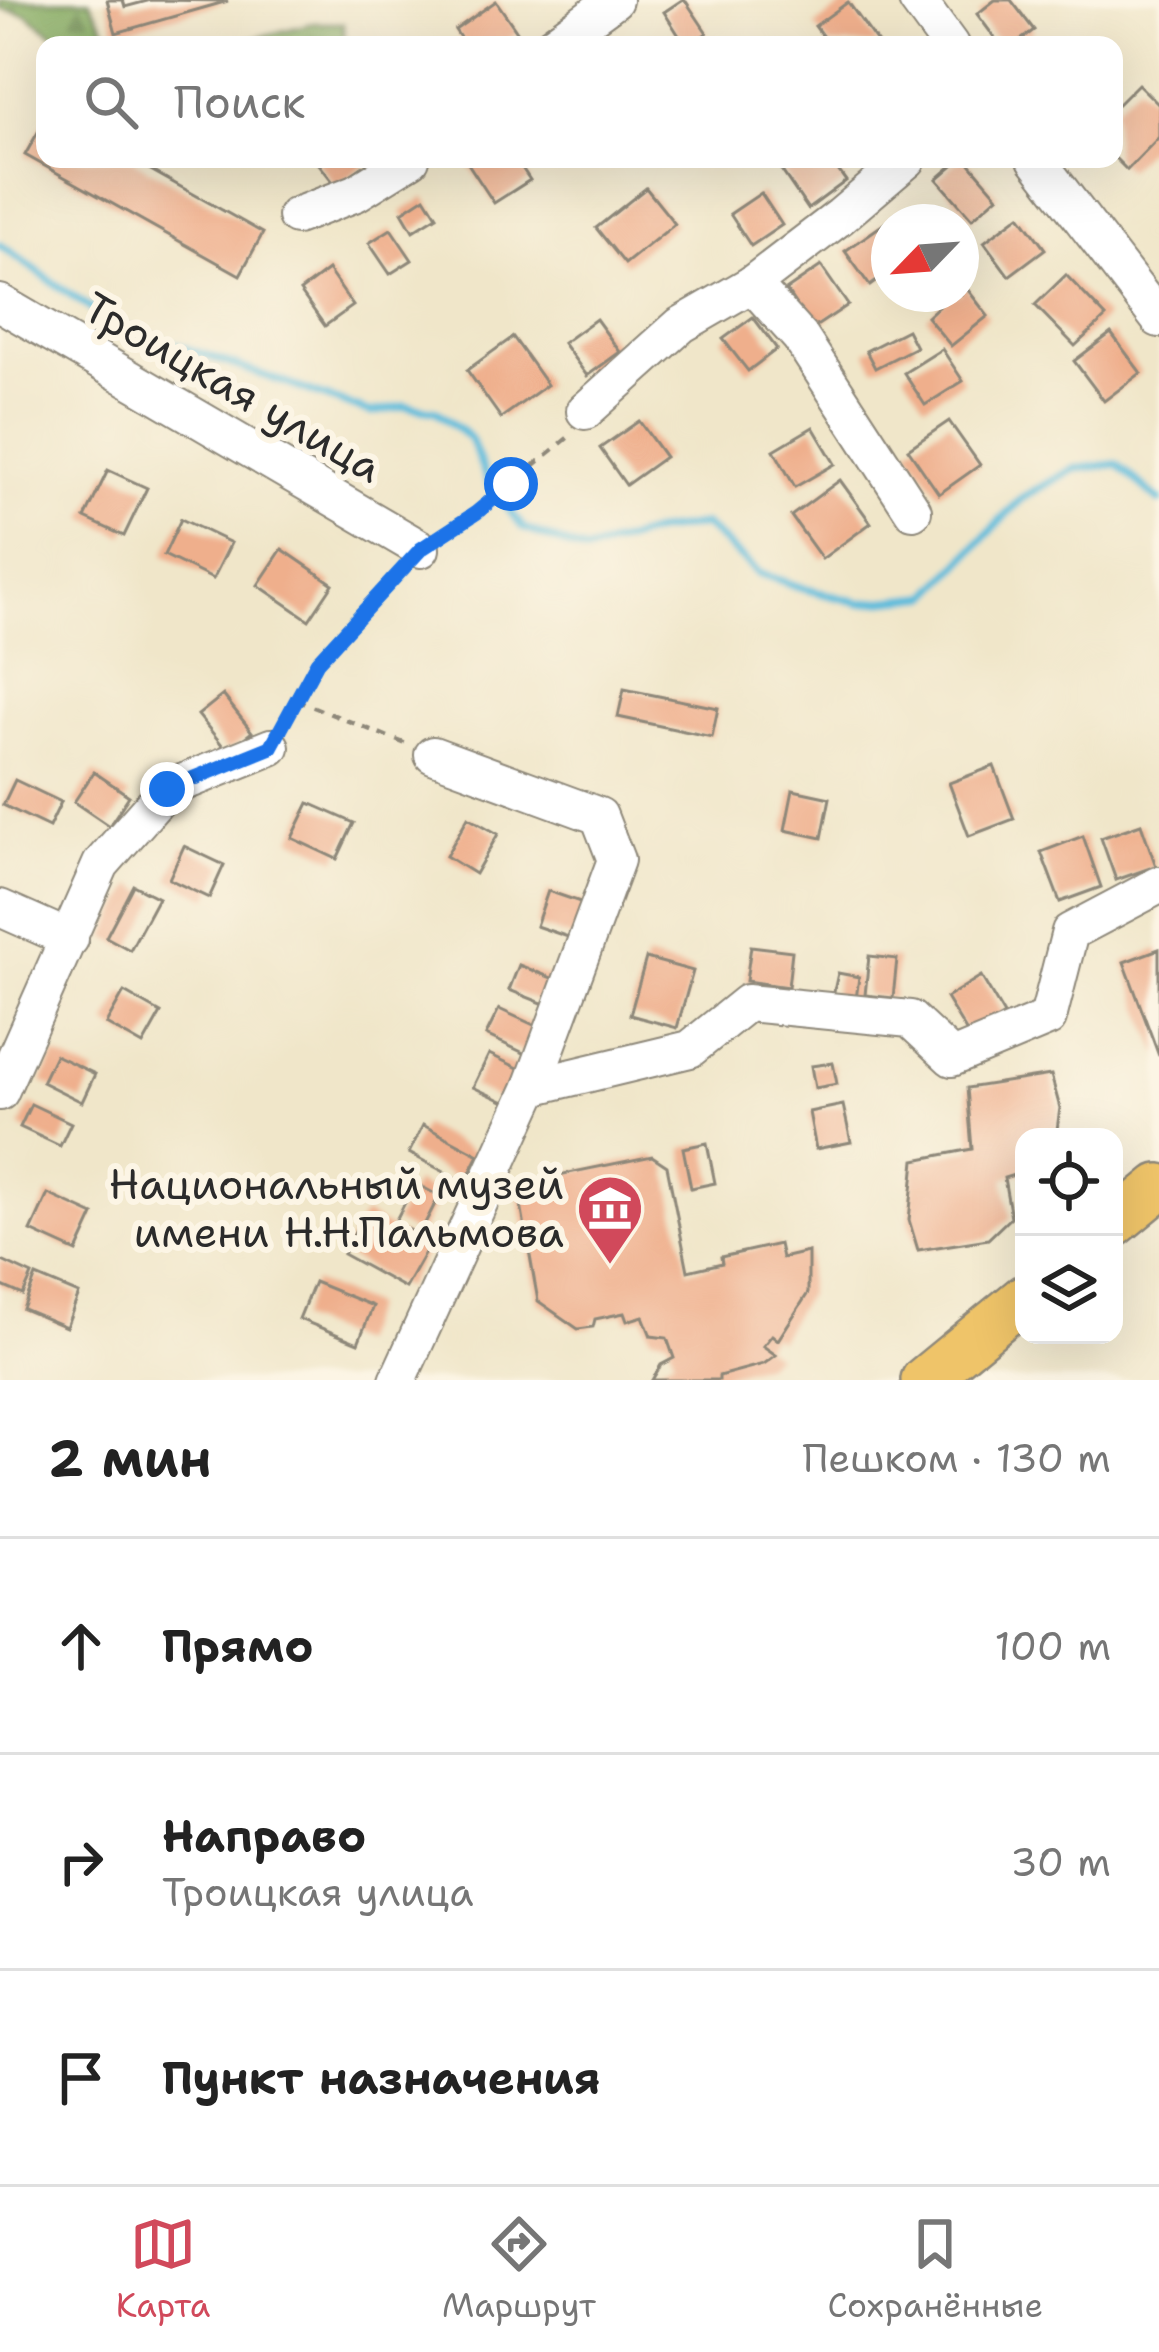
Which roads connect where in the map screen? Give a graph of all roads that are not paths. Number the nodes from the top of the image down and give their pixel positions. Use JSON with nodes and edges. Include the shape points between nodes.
{"nodes":[{"id":1,"x":614,"y":0,"type":"edge"},
{"id":2,"x":917,"y":0,"type":"edge"},
{"id":3,"x":564,"y":36,"type":"edge"},
{"id":4,"x":943,"y":36,"type":"edge"},
{"id":5,"x":396,"y":168,"type":"edge"},
{"id":6,"x":897,"y":168,"type":"edge"},
{"id":7,"x":1043,"y":168,"type":"edge"},
{"id":8,"x":296,"y":216,"type":"dead end"},
{"id":9,"x":752,"y":284,"type":"junction"},
{"id":10,"x":0,"y":303,"type":"edge"},
{"id":11,"x":1159,"y":320,"type":"edge"},
{"id":12,"x":585,"y":412,"type":"road end"},
{"id":13,"x":913,"y":511,"type":"dead end"},
{"id":14,"x":421,"y":549,"type":"road end"},
{"id":15,"x":271,"y":747,"type":"road end"},
{"id":16,"x":433,"y":755,"type":"road end"},
{"id":17,"x":1159,"y":884,"type":"edge"},
{"id":18,"x":0,"y":908,"type":"edge"},
{"id":19,"x":70,"y":939,"type":"junction"},
{"id":20,"x":532,"y":1087,"type":"junction"},
{"id":21,"x":0,"y":1092,"type":"edge"},
{"id":22,"x":1159,"y":1187,"type":"edge"},
{"id":23,"x":1123,"y":1217,"type":"edge"},
{"id":24,"x":1015,"y":1305,"type":"edge"},
{"id":25,"x":398,"y":1380,"type":"edge"},
{"id":26,"x":924,"y":1380,"type":"edge"}],
"edges":[{"from":1,"to":3,"type":"street"},
{"from":2,"to":4,"type":"street"},
{"from":5,"to":8,"type":"street"},
{"from":6,"to":9,"type":"street"},
{"from":7,"to":11,"type":"street"},
{"from":9,"to":12,"type":"street","via":[[681,325]]},
{"from":9,"to":13,"type":"street","via":[[800,337]]},
{"from":10,"to":14,"type":"street","name":"Троицкая улица"},
{"from":15,"to":19,"type":"street","via":[[167,789],[101,864]]},
{"from":16,"to":20,"type":"street","via":[[599,816],[616,860]]},
{"from":17,"to":20,"type":"street","via":[[1070,932],[1048,1018],[952,1058],[910,1019],[747,1004],[690,1049]]},
{"from":18,"to":19,"type":"street"},
{"from":19,"to":21,"type":"street"},
{"from":20,"to":25,"type":"street"},
{"from":22,"to":23,"type":"main road"},
{"from":24,"to":26,"type":"main road"}]}
